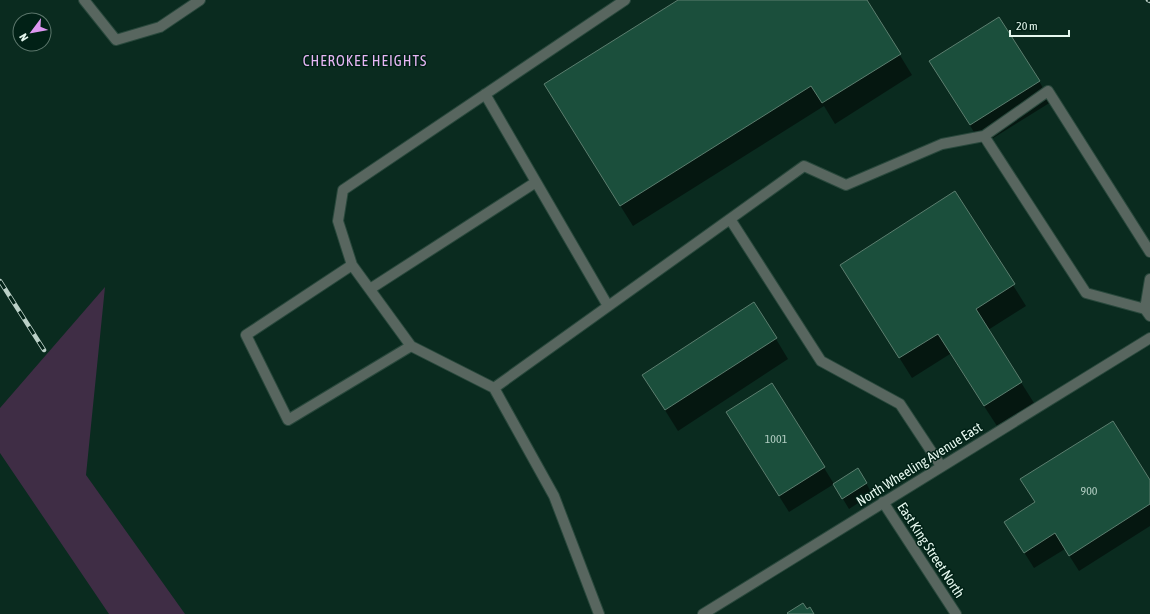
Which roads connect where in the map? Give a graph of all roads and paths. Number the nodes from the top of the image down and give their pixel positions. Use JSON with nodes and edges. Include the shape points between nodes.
{"nodes":[{"id":1,"x":84,"y":0,"type":"edge"},
{"id":2,"x":200,"y":0,"type":"edge"},
{"id":3,"x":625,"y":0,"type":"edge"},
{"id":4,"x":485,"y":94,"type":"junction"},
{"id":5,"x":984,"y":136,"type":"junction"},
{"id":6,"x":536,"y":182,"type":"junction"},
{"id":7,"x":730,"y":219,"type":"junction"},
{"id":8,"x":1150,"y":252,"type":"edge"},
{"id":9,"x":352,"y":265,"type":"junction"},
{"id":10,"x":1150,"y":279,"type":"edge"},
{"id":11,"x":370,"y":289,"type":"junction"},
{"id":12,"x":608,"y":306,"type":"junction"},
{"id":13,"x":1148,"y":312,"type":"edge"},
{"id":14,"x":1150,"y":338,"type":"edge"},
{"id":15,"x":411,"y":346,"type":"junction"},
{"id":16,"x":494,"y":388,"type":"junction"},
{"id":17,"x":941,"y":466,"type":"junction"},
{"id":18,"x":883,"y":502,"type":"junction"},
{"id":19,"x":599,"y":614,"type":"edge"},
{"id":20,"x":703,"y":614,"type":"edge"},
{"id":21,"x":956,"y":614,"type":"edge"}],
"edges":[{"from":1,"to":2,"type":"street","via":[[116,40],[160,27]]},
{"from":3,"to":4,"type":"street"},
{"from":4,"to":6,"type":"street"},
{"from":4,"to":9,"type":"street","via":[[343,190],[338,221]]},
{"from":5,"to":7,"type":"street","via":[[942,144],[846,185],[804,166]]},
{"from":5,"to":8,"type":"street","via":[[1048,91]]},
{"from":5,"to":13,"type":"street","via":[[1086,293]]},
{"from":6,"to":11,"type":"street"},
{"from":6,"to":12,"type":"street"},
{"from":7,"to":12,"type":"street"},
{"from":7,"to":17,"type":"street","via":[[821,361],[900,404]]},
{"from":9,"to":11,"type":"street"},
{"from":9,"to":15,"type":"street","via":[[246,335],[288,420]]},
{"from":10,"to":13,"type":"street"},
{"from":11,"to":15,"type":"street"},
{"from":12,"to":16,"type":"street"},
{"from":14,"to":17,"type":"street","name":"North Wheeling Avenue East"},
{"from":15,"to":16,"type":"street"},
{"from":16,"to":19,"type":"street","via":[[554,496]]},
{"from":17,"to":18,"type":"street","name":"North Wheeling Avenue East"},
{"from":18,"to":20,"type":"street","name":"North Wheeling Avenue East"},
{"from":18,"to":21,"type":"street","name":"East King Street North"}]}
